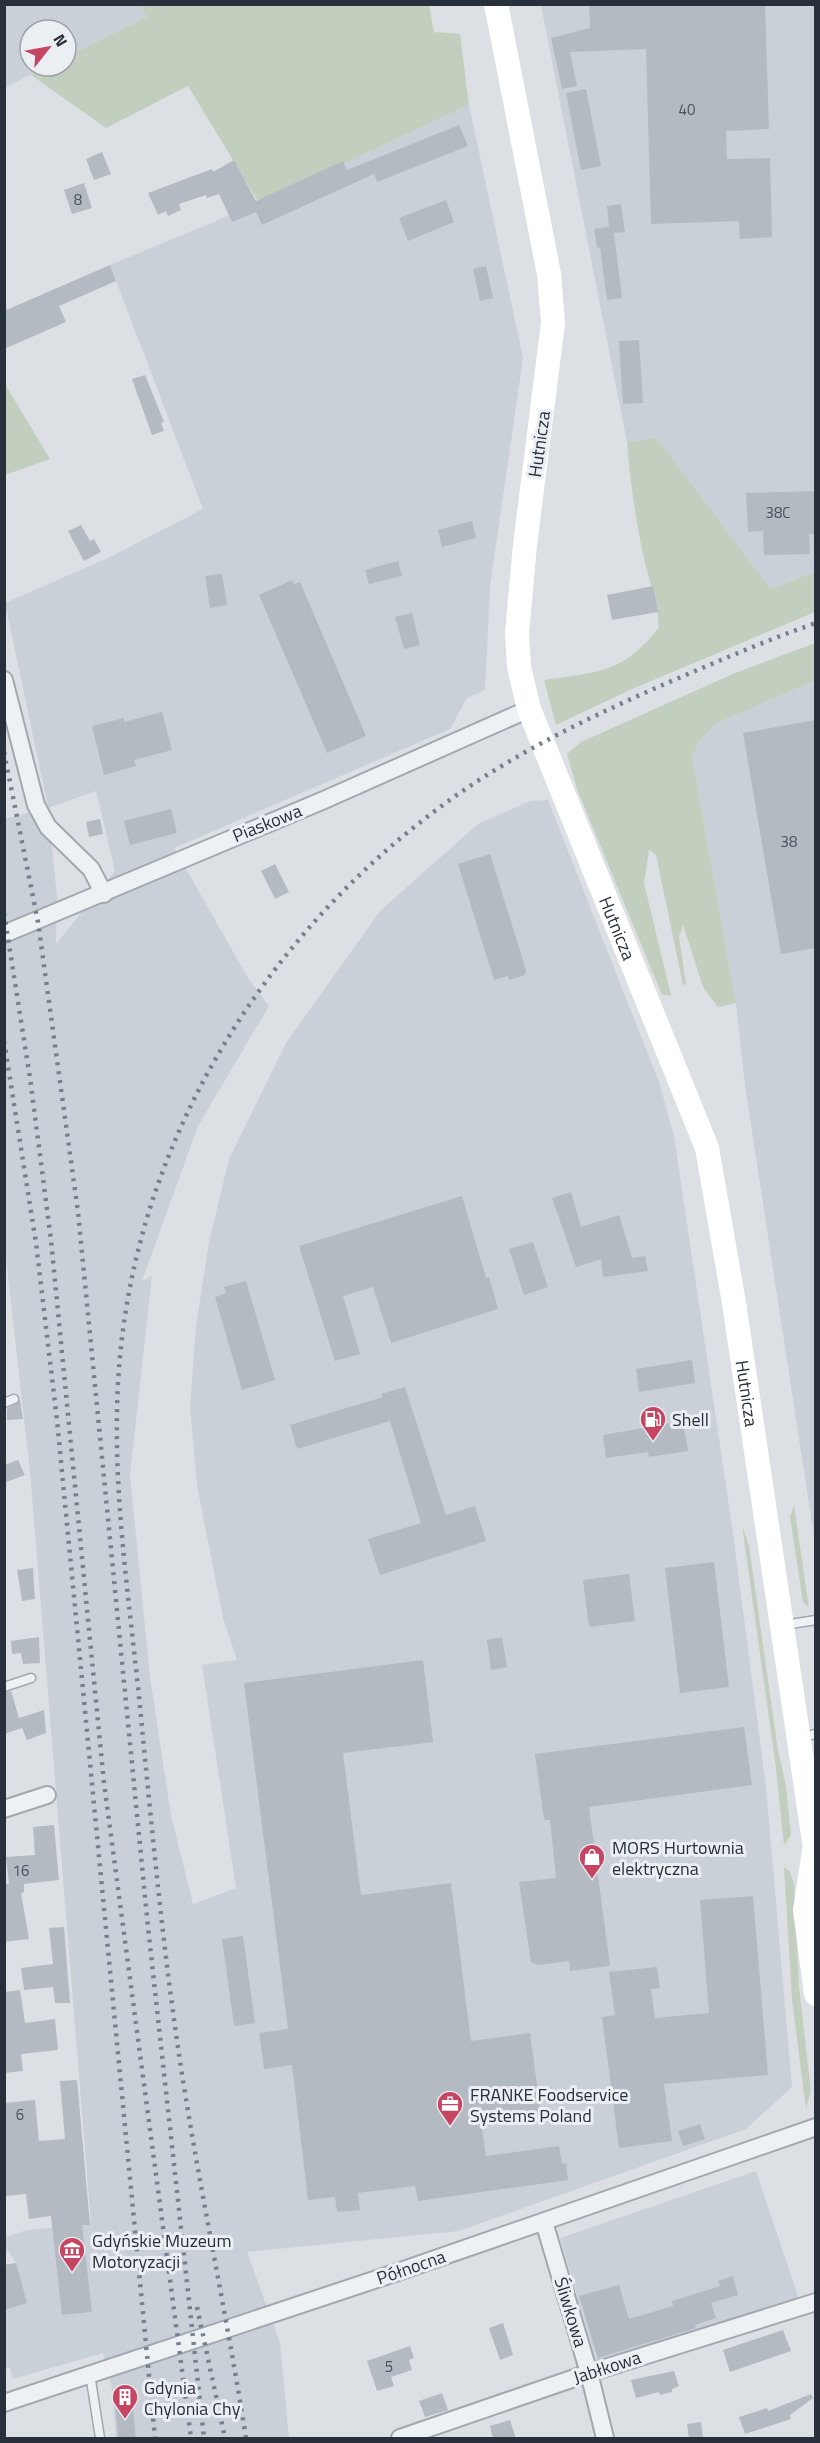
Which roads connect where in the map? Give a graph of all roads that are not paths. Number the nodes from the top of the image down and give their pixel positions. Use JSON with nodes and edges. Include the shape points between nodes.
{"nodes":[{"id":1,"x":496,"y":4,"type":"edge"},
{"id":2,"x":4,"y":680,"type":"edge"},
{"id":3,"x":529,"y":710,"type":"junction"},
{"id":4,"x":104,"y":894,"type":"junction"},
{"id":5,"x":4,"y":934,"type":"edge"},
{"id":6,"x":15,"y":1399,"type":"dead end"},
{"id":7,"x":4,"y":1403,"type":"edge"},
{"id":8,"x":816,"y":1620,"type":"edge"},
{"id":9,"x":783,"y":1626,"type":"junction"},
{"id":10,"x":31,"y":1678,"type":"dead end"},
{"id":11,"x":4,"y":1687,"type":"edge"},
{"id":12,"x":807,"y":1736,"type":"edge"},
{"id":13,"x":47,"y":1795,"type":"dead end"},
{"id":14,"x":4,"y":1809,"type":"edge"},
{"id":15,"x":815,"y":1853,"type":"edge"},
{"id":16,"x":816,"y":1994,"type":"edge"},
{"id":17,"x":816,"y":2127,"type":"edge"},
{"id":18,"x":544,"y":2222,"type":"junction"},
{"id":19,"x":816,"y":2302,"type":"edge"},
{"id":20,"x":589,"y":2373,"type":"junction"},
{"id":21,"x":90,"y":2374,"type":"junction"},
{"id":22,"x":4,"y":2403,"type":"edge"},
{"id":23,"x":100,"y":2439,"type":"edge"},
{"id":24,"x":400,"y":2439,"type":"edge"},
{"id":25,"x":605,"y":2439,"type":"edge"}],
"edges":[{"from":1,"to":3,"type":"main road","name":"Hutnicza","via":[[549,274],[553,323],[517,633],[519,667]]},
{"from":2,"to":4,"type":"street","via":[[36,805],[48,827],[91,869]]},
{"from":3,"to":4,"type":"street","name":"Piaskowa"},
{"from":3,"to":9,"type":"main road","name":"Hutnicza","via":[[707,1148]]},
{"from":4,"to":5,"type":"street","name":"Piaskowa"},
{"from":6,"to":7,"type":"lane"},
{"from":8,"to":9,"type":"lane"},
{"from":9,"to":12,"type":"main road","name":"Hutnicza"},
{"from":10,"to":11,"type":"lane"},
{"from":12,"to":15,"type":"main road","name":"Hutnicza"},
{"from":13,"to":14,"type":"street"},
{"from":15,"to":16,"type":"main road","name":"Hutnicza","via":[[805,1911]]},
{"from":17,"to":18,"type":"street","name":"Północna"},
{"from":18,"to":20,"type":"street","name":"Śliwkowa"},
{"from":18,"to":21,"type":"street","name":"Północna"},
{"from":19,"to":20,"type":"street","name":"Jabłkowa"},
{"from":20,"to":24,"type":"street","name":"Jabłkowa"},
{"from":20,"to":25,"type":"street","name":"Śliwkowa"},
{"from":21,"to":22,"type":"street","name":"Północna"},
{"from":21,"to":23,"type":"lane"}]}
